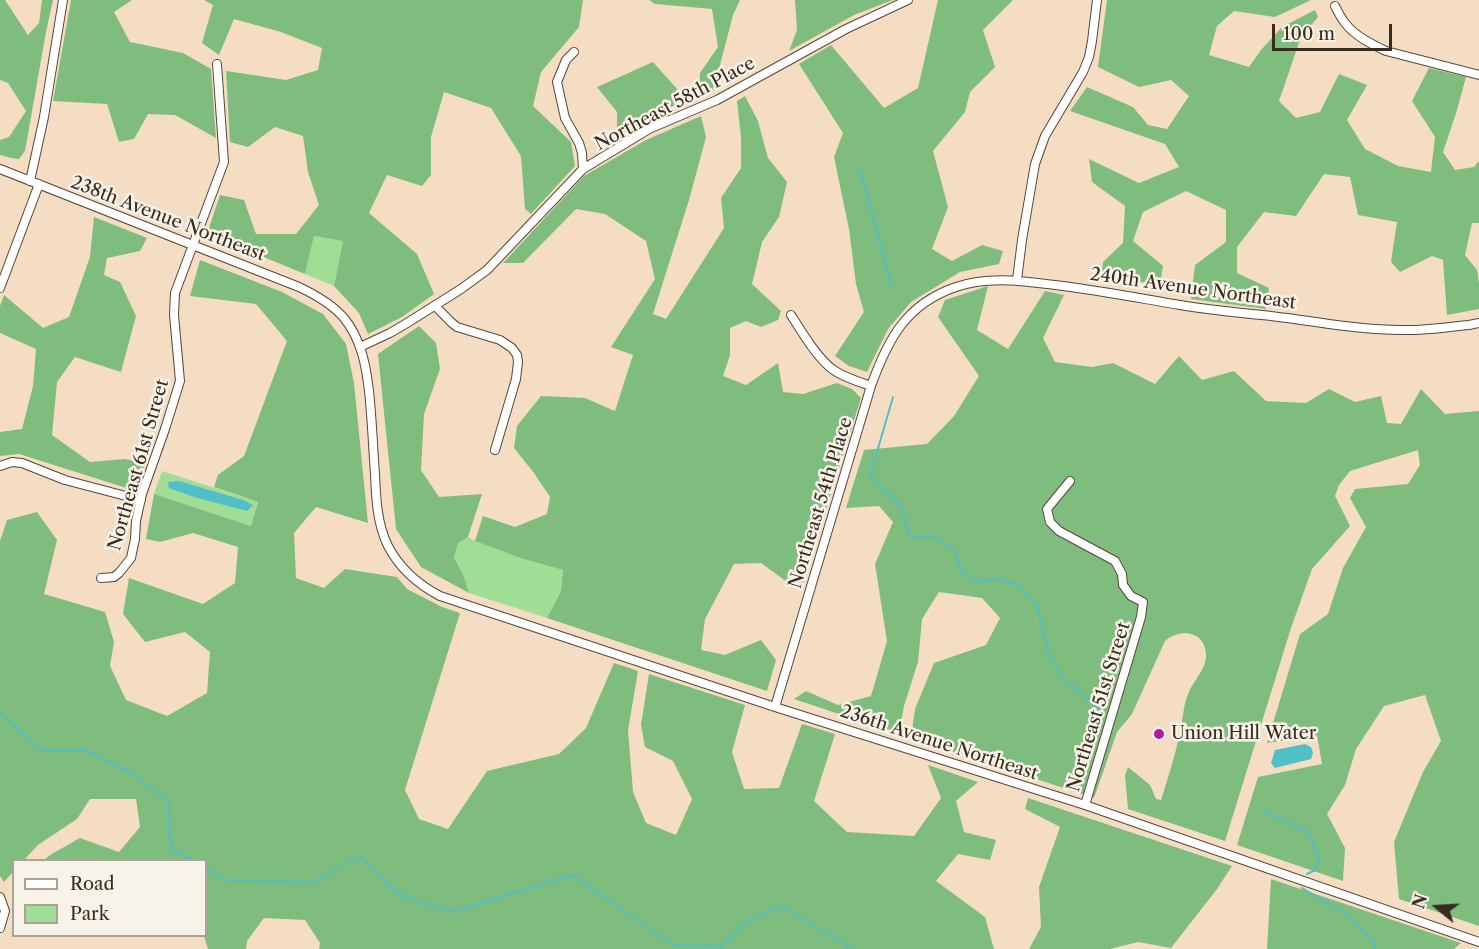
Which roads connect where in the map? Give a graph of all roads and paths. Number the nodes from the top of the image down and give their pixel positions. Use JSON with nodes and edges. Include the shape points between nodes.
{"nodes":[{"id":1,"x":63,"y":0,"type":"edge"},
{"id":2,"x":908,"y":0,"type":"edge"},
{"id":3,"x":1097,"y":0,"type":"edge"},
{"id":4,"x":1335,"y":6,"type":"dead end"},
{"id":5,"x":574,"y":52,"type":"dead end"},
{"id":6,"x":217,"y":64,"type":"dead end"},
{"id":7,"x":1479,"y":75,"type":"edge"},
{"id":8,"x":0,"y":169,"type":"edge"},
{"id":9,"x":583,"y":169,"type":"junction"},
{"id":10,"x":30,"y":181,"type":"junction"},
{"id":11,"x":39,"y":184,"type":"junction"},
{"id":12,"x":194,"y":245,"type":"junction"},
{"id":13,"x":1017,"y":280,"type":"junction"},
{"id":14,"x":0,"y":288,"type":"edge"},
{"id":15,"x":435,"y":306,"type":"junction"},
{"id":16,"x":910,"y":314,"type":"joint"},
{"id":17,"x":791,"y":315,"type":"dead end"},
{"id":18,"x":1479,"y":323,"type":"edge"},
{"id":19,"x":360,"y":347,"type":"junction"},
{"id":20,"x":871,"y":386,"type":"junction"},
{"id":21,"x":495,"y":450,"type":"dead end"},
{"id":22,"x":0,"y":466,"type":"edge"},
{"id":23,"x":1070,"y":481,"type":"dead end"},
{"id":24,"x":141,"y":500,"type":"junction"},
{"id":25,"x":101,"y":578,"type":"dead end"},
{"id":26,"x":775,"y":707,"type":"junction"},
{"id":27,"x":1085,"y":805,"type":"junction"},
{"id":28,"x":0,"y":897,"type":"edge"},
{"id":29,"x":0,"y":928,"type":"edge"},
{"id":30,"x":1479,"y":942,"type":"edge"}],
"edges":[{"from":1,"to":10,"type":"street"},
{"from":2,"to":9,"type":"street","name":"Northeast 58th Place","via":[[717,99],[650,129]]},
{"from":3,"to":13,"type":"street","via":[[1089,57],[1045,136],[1035,164]]},
{"from":4,"to":7,"type":"street","via":[[1345,23],[1374,46]]},
{"from":5,"to":9,"type":"street","via":[[566,60],[557,82],[565,117],[582,153]]},
{"from":6,"to":12,"type":"street","name":"Northeast 61st Street","via":[[224,162]]},
{"from":8,"to":10,"type":"street","name":"238th Avenue Northeast"},
{"from":9,"to":15,"type":"street","name":"Northeast 58th Place","via":[[487,270]]},
{"from":10,"to":11,"type":"street","name":"238th Avenue Northeast"},
{"from":11,"to":12,"type":"street","name":"238th Avenue Northeast"},
{"from":11,"to":14,"type":"street"},
{"from":12,"to":19,"type":"street","name":"238th Avenue Northeast","via":[[323,300],[346,320]]},
{"from":12,"to":24,"type":"street","name":"Northeast 61st Street","via":[[175,293],[180,381]]},
{"from":13,"to":16,"type":"street","name":"240th Avenue Northeast","via":[[975,281],[954,287]]},
{"from":13,"to":18,"type":"street","name":"240th Avenue Northeast","via":[[1361,328],[1403,330]]},
{"from":15,"to":19,"type":"street","name":"Northeast 58th Place"},
{"from":15,"to":21,"type":"street","via":[[457,327],[500,340],[517,355],[516,379]]},
{"from":16,"to":20,"type":"street","name":"Northeast 54th Place","via":[[881,358]]},
{"from":17,"to":20,"type":"street","via":[[809,344],[833,369]]},
{"from":19,"to":26,"type":"street","name":"236th Avenue Northeast","via":[[368,381],[380,519],[388,546],[413,579],[454,602]]},
{"from":20,"to":26,"type":"street","name":"Northeast 54th Place"},
{"from":22,"to":24,"type":"street","via":[[22,463],[65,480]]},
{"from":23,"to":27,"type":"street","name":"Northeast 51st Street","via":[[1047,509],[1050,522],[1067,536],[1115,561],[1123,585],[1131,596],[1143,602]]},
{"from":24,"to":25,"type":"street","name":"Northeast 61st Street","via":[[130,558],[114,577]]},
{"from":26,"to":27,"type":"street","name":"236th Avenue Northeast"},
{"from":27,"to":30,"type":"street","name":"236th Avenue Northeast"},
{"from":28,"to":29,"type":"street","via":[[5,911]]}]}
